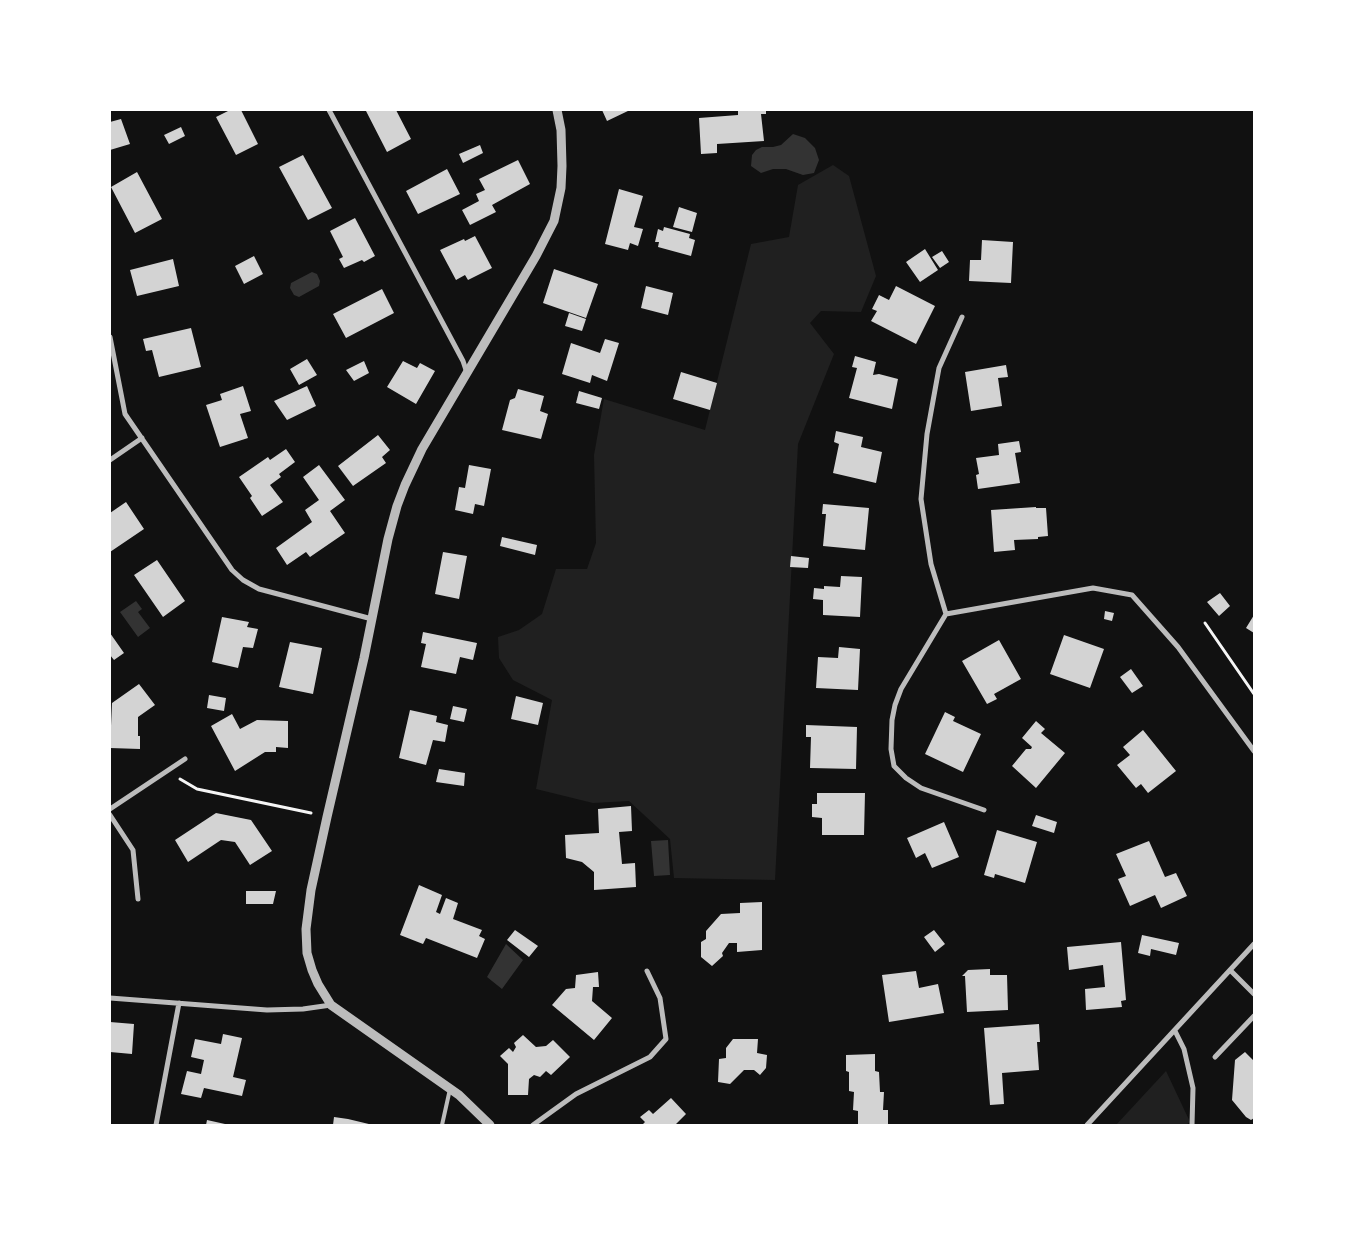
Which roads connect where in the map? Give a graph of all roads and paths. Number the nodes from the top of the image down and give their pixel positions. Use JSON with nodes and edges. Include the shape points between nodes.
{"nodes":[{"id":1,"x":330,"y":110,"type":"edge"},
{"id":2,"x":557,"y":110,"type":"edge"},
{"id":3,"x":962,"y":317,"type":"dead end"},
{"id":4,"x":110,"y":337,"type":"edge"},
{"id":5,"x":467,"y":374,"type":"junction"},
{"id":6,"x":142,"y":438,"type":"junction"},
{"id":7,"x":110,"y":460,"type":"edge"},
{"id":8,"x":946,"y":614,"type":"junction"},
{"id":9,"x":372,"y":619,"type":"junction"},
{"id":10,"x":1205,"y":623,"type":"dead end"},
{"id":11,"x":1254,"y":694,"type":"edge"},
{"id":12,"x":1254,"y":751,"type":"edge"},
{"id":13,"x":185,"y":759,"type":"dead end"},
{"id":14,"x":167,"y":771,"type":"junction"},
{"id":15,"x":110,"y":809,"type":"edge"},
{"id":16,"x":984,"y":810,"type":"dead end"},
{"id":17,"x":110,"y":815,"type":"edge"},
{"id":18,"x":327,"y":817,"type":"junction"},
{"id":19,"x":138,"y":900,"type":"dead end"},
{"id":20,"x":1254,"y":944,"type":"edge"},
{"id":21,"x":1230,"y":970,"type":"junction"},
{"id":22,"x":647,"y":971,"type":"dead end"},
{"id":23,"x":1254,"y":994,"type":"edge"},
{"id":24,"x":110,"y":998,"type":"edge"},
{"id":25,"x":179,"y":1003,"type":"junction"},
{"id":26,"x":330,"y":1005,"type":"junction"},
{"id":27,"x":1254,"y":1016,"type":"edge"},
{"id":28,"x":1175,"y":1031,"type":"junction"},
{"id":29,"x":1215,"y":1056,"type":"dead end"},
{"id":30,"x":450,"y":1089,"type":"junction"},
{"id":31,"x":156,"y":1125,"type":"edge"},
{"id":32,"x":442,"y":1125,"type":"edge"},
{"id":33,"x":490,"y":1125,"type":"edge"},
{"id":34,"x":533,"y":1125,"type":"edge"},
{"id":35,"x":1087,"y":1125,"type":"edge"},
{"id":36,"x":1192,"y":1125,"type":"edge"}],
"edges":[{"from":1,"to":5,"type":"street"},
{"from":2,"to":5,"type":"street","via":[[562,166],[554,221]]},
{"from":3,"to":8,"type":"street","via":[[939,368],[920,500],[931,564]]},
{"from":4,"to":6,"type":"street","via":[[126,414]]},
{"from":5,"to":9,"type":"street","via":[[422,449],[405,485],[388,539]]},
{"from":6,"to":7,"type":"street"},
{"from":6,"to":9,"type":"street","via":[[232,570],[243,580],[259,589]]},
{"from":8,"to":12,"type":"street","via":[[1093,588],[1132,595],[1178,647]]},
{"from":8,"to":16,"type":"street","via":[[901,689],[895,705],[891,749],[894,766],[921,788]]},
{"from":9,"to":18,"type":"street"},
{"from":10,"to":11,"type":"path"},
{"from":13,"to":14,"type":"street"},
{"from":14,"to":15,"type":"street"},
{"from":14,"to":18,"type":"path","via":[[197,789]]},
{"from":17,"to":19,"type":"street","via":[[133,850]]},
{"from":18,"to":26,"type":"street","via":[[306,929],[312,970]]},
{"from":20,"to":21,"type":"street"},
{"from":21,"to":23,"type":"street"},
{"from":21,"to":28,"type":"street"},
{"from":22,"to":34,"type":"street","via":[[660,998],[666,1039],[650,1057],[576,1094]]},
{"from":24,"to":25,"type":"street"},
{"from":25,"to":26,"type":"street","via":[[267,1010]]},
{"from":25,"to":31,"type":"street"},
{"from":26,"to":30,"type":"street"},
{"from":27,"to":29,"type":"street"},
{"from":28,"to":35,"type":"street"},
{"from":28,"to":36,"type":"street","via":[[1184,1049],[1193,1088]]},
{"from":30,"to":32,"type":"lane"},
{"from":30,"to":33,"type":"street"}]}
